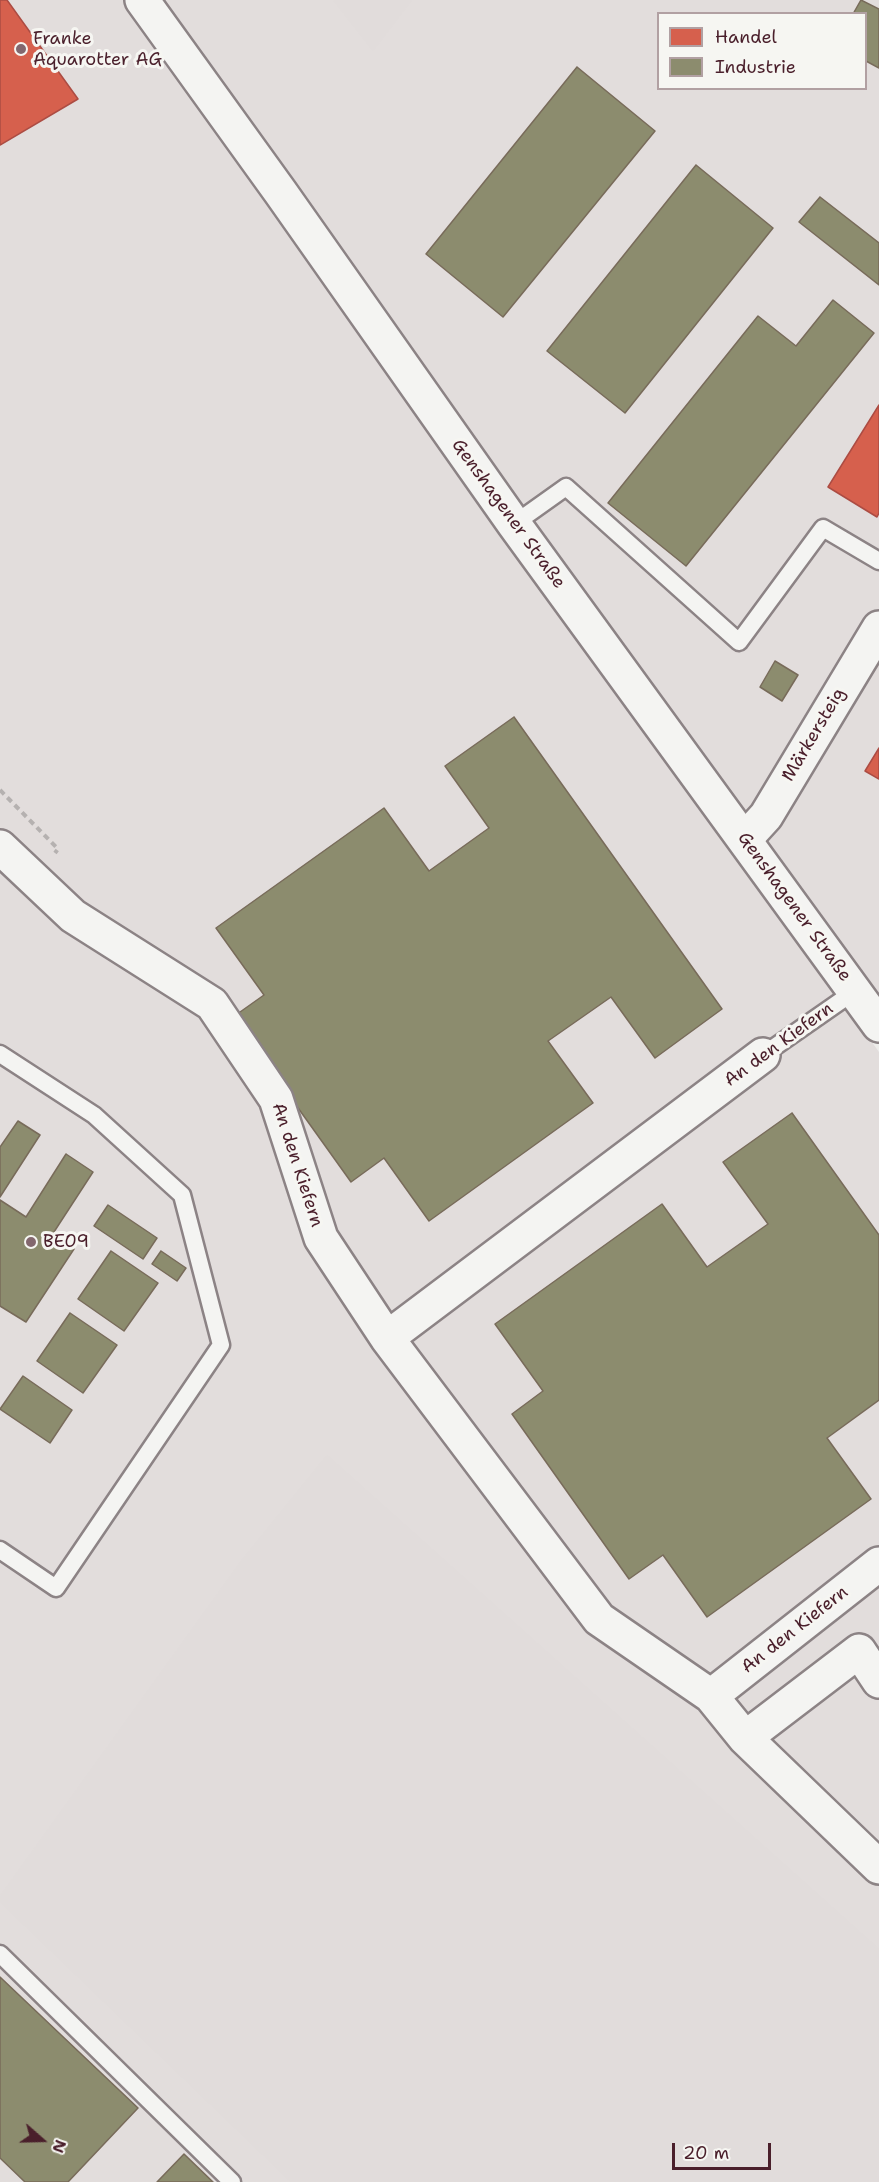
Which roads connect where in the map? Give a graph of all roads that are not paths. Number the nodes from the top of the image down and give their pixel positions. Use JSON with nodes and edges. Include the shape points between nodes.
{"nodes":[{"id":1,"x":142,"y":0,"type":"edge"},
{"id":2,"x":514,"y":524,"type":"junction"},
{"id":3,"x":879,"y":561,"type":"edge"},
{"id":4,"x":879,"y":628,"type":"edge"},
{"id":5,"x":745,"y":839,"type":"junction"},
{"id":6,"x":0,"y":847,"type":"edge"},
{"id":7,"x":855,"y":991,"type":"junction"},
{"id":8,"x":879,"y":1024,"type":"edge"},
{"id":9,"x":0,"y":1054,"type":"edge"},
{"id":10,"x":763,"y":1055,"type":"joint"},
{"id":11,"x":387,"y":1338,"type":"junction"},
{"id":12,"x":0,"y":1550,"type":"edge"},
{"id":13,"x":879,"y":1564,"type":"edge"},
{"id":14,"x":879,"y":1681,"type":"edge"},
{"id":15,"x":711,"y":1696,"type":"junction"},
{"id":16,"x":745,"y":1738,"type":"junction"},
{"id":17,"x":879,"y":1867,"type":"edge"},
{"id":18,"x":0,"y":1954,"type":"edge"},
{"id":19,"x":232,"y":2182,"type":"edge"}],
"edges":[{"from":1,"to":2,"type":"street","name":"Genshagener Straße"},
{"from":2,"to":3,"type":"lane","via":[[566,487],[739,642],[823,528]]},
{"from":2,"to":5,"type":"street","name":"Genshagener Straße"},
{"from":4,"to":5,"type":"street","name":"Märkersteig","via":[[766,816]]},
{"from":5,"to":7,"type":"street","name":"Genshagener Straße"},
{"from":6,"to":11,"type":"street","name":"An den Kiefern","via":[[73,916],[212,1004],[276,1099],[321,1238]]},
{"from":7,"to":8,"type":"street","name":"Genshagener Straße"},
{"from":7,"to":10,"type":"lane","name":"An den Kiefern"},
{"from":9,"to":12,"type":"lane","via":[[94,1115],[182,1195],[221,1345],[56,1588]]},
{"from":10,"to":11,"type":"street","name":"An den Kiefern"},
{"from":11,"to":15,"type":"street","name":"An den Kiefern","via":[[599,1619]]},
{"from":13,"to":15,"type":"street","name":"An den Kiefern"},
{"from":14,"to":16,"type":"street","via":[[859,1651]]},
{"from":15,"to":16,"type":"street","name":"An den Kiefern"},
{"from":16,"to":17,"type":"street","name":"An den Kiefern"},
{"from":18,"to":19,"type":"lane"}]}
